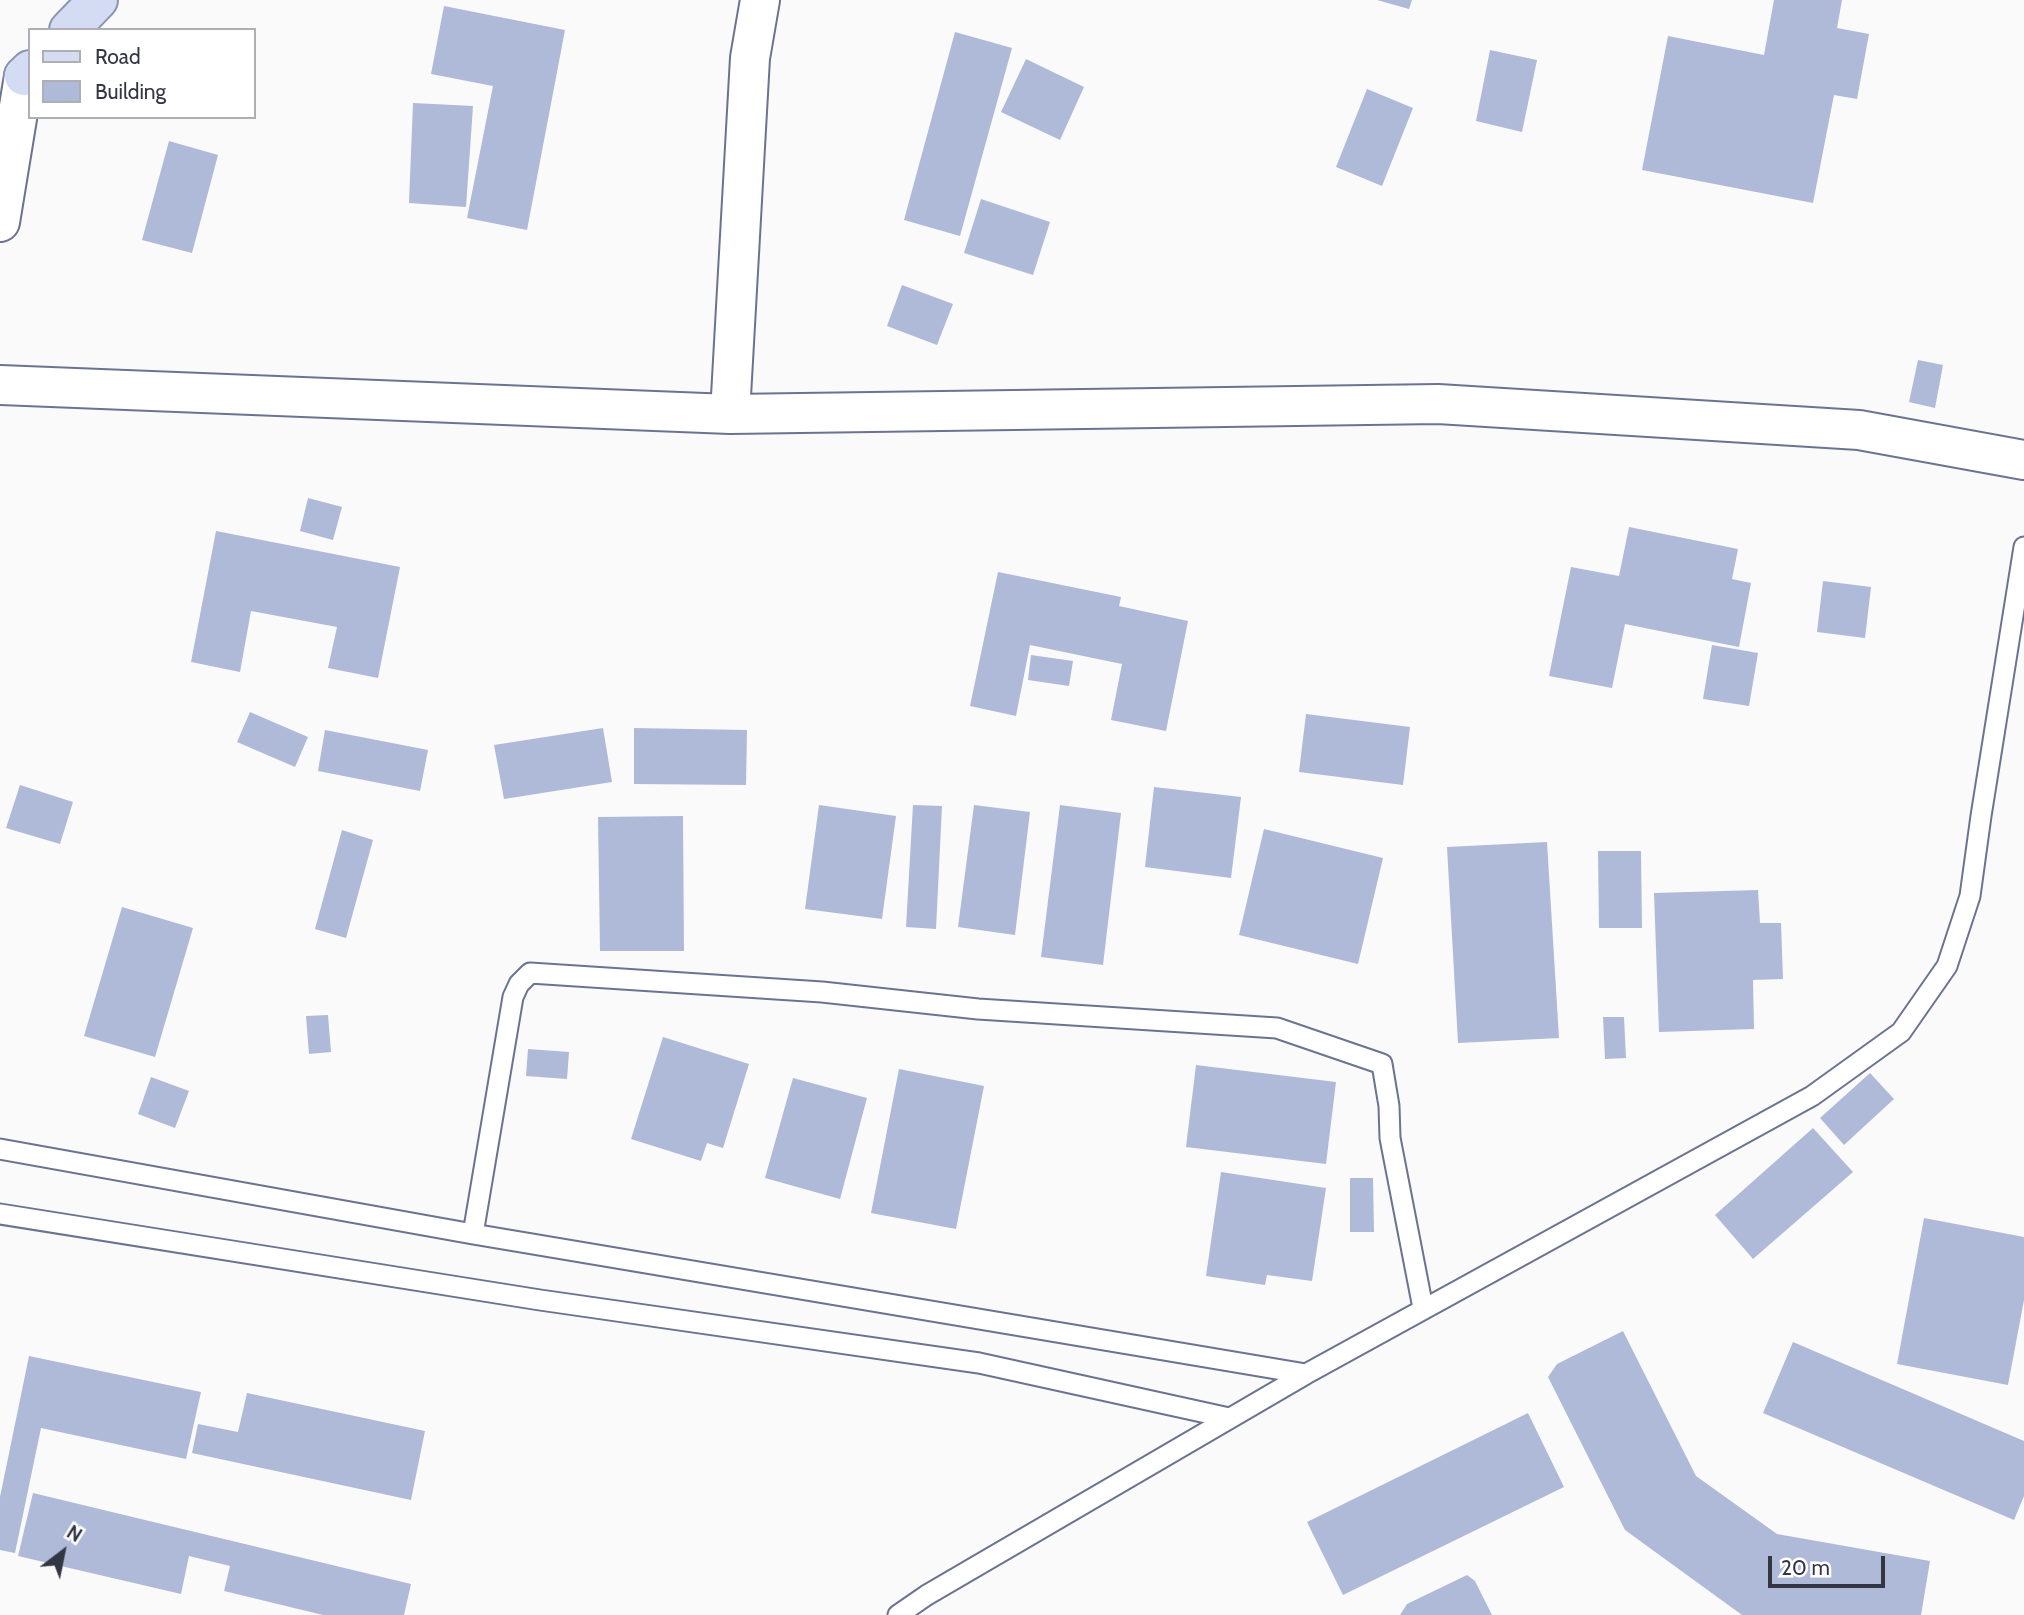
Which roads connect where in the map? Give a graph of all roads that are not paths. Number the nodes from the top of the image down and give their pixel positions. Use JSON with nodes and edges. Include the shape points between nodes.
{"nodes":[{"id":1,"x":98,"y":0,"type":"edge"},
{"id":2,"x":760,"y":0,"type":"edge"},
{"id":3,"x":71,"y":28,"type":"edge"},
{"id":4,"x":27,"y":73,"type":"edge"},
{"id":5,"x":0,"y":222,"type":"edge"},
{"id":6,"x":0,"y":385,"type":"edge"},
{"id":7,"x":730,"y":414,"type":"junction"},
{"id":8,"x":2024,"y":460,"type":"edge"},
{"id":9,"x":2024,"y":547,"type":"edge"},
{"id":10,"x":0,"y":1149,"type":"edge"},
{"id":11,"x":0,"y":1214,"type":"edge"},
{"id":12,"x":473,"y":1234,"type":"junction"},
{"id":13,"x":1423,"y":1308,"type":"junction"},
{"id":14,"x":1306,"y":1374,"type":"junction"},
{"id":15,"x":1229,"y":1418,"type":"junction"},
{"id":16,"x":898,"y":1615,"type":"edge"}],
"edges":[{"from":1,"to":3,"type":"main road"},
{"from":2,"to":7,"type":"street","via":[[750,58]]},
{"from":4,"to":5,"type":"street"},
{"from":6,"to":7,"type":"street"},
{"from":7,"to":8,"type":"street","via":[[1438,404],[1859,430]]},
{"from":9,"to":13,"type":"lane","via":[[1970,896],[1947,966],[1900,1032],[1812,1096]]},
{"from":10,"to":12,"type":"lane"},
{"from":11,"to":15,"type":"lane","via":[[540,1300],[979,1363]]},
{"from":12,"to":13,"type":"lane","via":[[513,997],[530,973],[822,992],[978,1009],[1277,1028],[1382,1064],[1390,1138]]},
{"from":12,"to":14,"type":"lane"},
{"from":13,"to":14,"type":"lane"},
{"from":14,"to":15,"type":"lane"},
{"from":15,"to":16,"type":"lane"}]}
